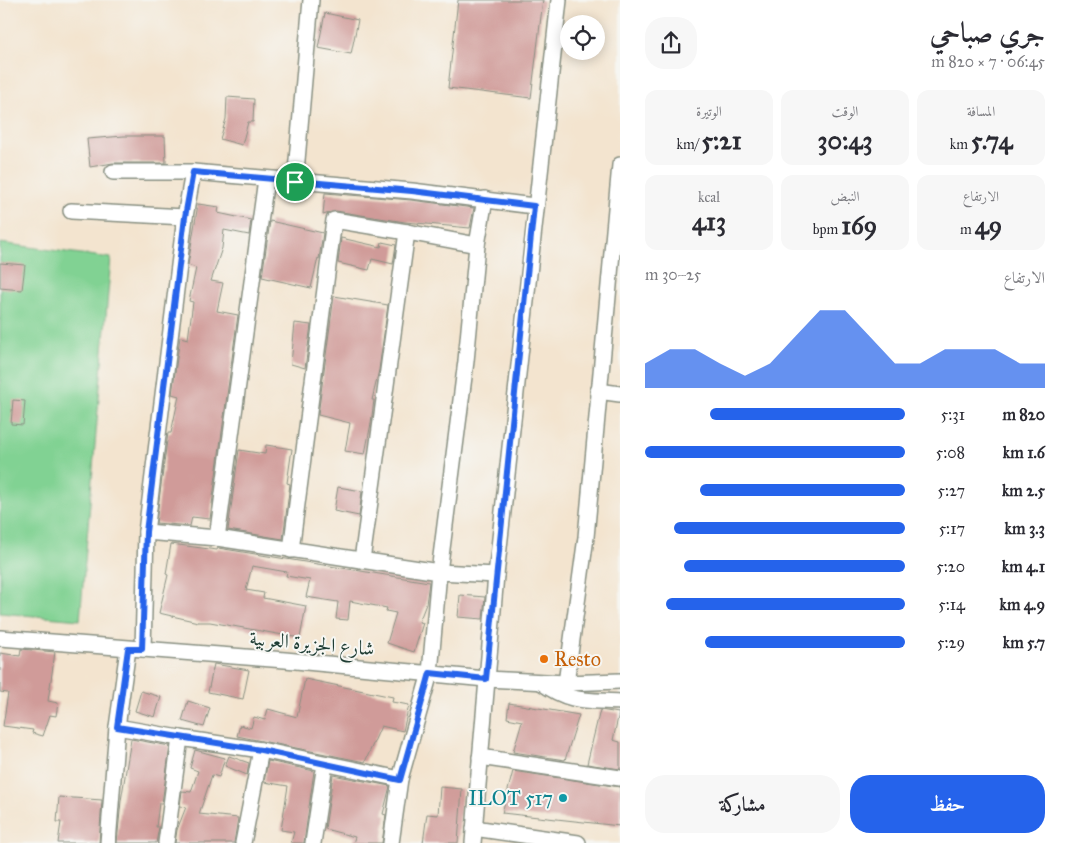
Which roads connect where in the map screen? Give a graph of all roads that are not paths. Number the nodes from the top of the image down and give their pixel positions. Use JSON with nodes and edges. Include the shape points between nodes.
{"nodes":[{"id":1,"x":311,"y":0,"type":"edge"},
{"id":2,"x":558,"y":0,"type":"edge"},
{"id":3,"x":620,"y":165,"type":"edge"},
{"id":4,"x":113,"y":172,"type":"dead end"},
{"id":5,"x":193,"y":172,"type":"junction"},
{"id":6,"x":266,"y":179,"type":"junction"},
{"id":7,"x":295,"y":182,"type":"junction"},
{"id":8,"x":485,"y":199,"type":"junction"},
{"id":9,"x":534,"y":206,"type":"junction"},
{"id":10,"x":71,"y":211,"type":"dead end"},
{"id":11,"x":185,"y":217,"type":"junction"},
{"id":12,"x":407,"y":232,"type":"junction"},
{"id":13,"x":477,"y":245,"type":"junction"},
{"id":14,"x":598,"y":391,"type":"junction"},
{"id":15,"x":620,"y":394,"type":"edge"},
{"id":16,"x":146,"y":532,"type":"junction"},
{"id":17,"x":218,"y":538,"type":"junction"},
{"id":18,"x":291,"y":550,"type":"junction"},
{"id":19,"x":362,"y":560,"type":"junction"},
{"id":20,"x":439,"y":572,"type":"junction"},
{"id":21,"x":496,"y":574,"type":"junction"},
{"id":22,"x":0,"y":638,"type":"edge"},
{"id":23,"x":135,"y":649,"type":"junction"},
{"id":24,"x":430,"y":673,"type":"junction"},
{"id":25,"x":486,"y":679,"type":"junction"},
{"id":26,"x":620,"y":681,"type":"edge"},
{"id":27,"x":541,"y":682,"type":"junction"},
{"id":28,"x":566,"y":683,"type":"junction"},
{"id":29,"x":620,"y":702,"type":"edge"},
{"id":30,"x":117,"y":727,"type":"junction"},
{"id":31,"x":180,"y":738,"type":"junction"},
{"id":32,"x":261,"y":750,"type":"junction"},
{"id":33,"x":480,"y":757,"type":"junction"},
{"id":34,"x":325,"y":764,"type":"junction"},
{"id":35,"x":620,"y":778,"type":"edge"},
{"id":36,"x":400,"y":780,"type":"junction"},
{"id":37,"x":473,"y":836,"type":"edge"},
{"id":38,"x":108,"y":843,"type":"edge"},
{"id":39,"x":166,"y":843,"type":"edge"},
{"id":40,"x":243,"y":843,"type":"edge"},
{"id":41,"x":313,"y":843,"type":"edge"},
{"id":42,"x":391,"y":843,"type":"edge"},
{"id":43,"x":578,"y":843,"type":"edge"}],
"edges":[{"from":1,"to":7,"type":"street"},
{"from":2,"to":9,"type":"street"},
{"from":3,"to":14,"type":"street"},
{"from":4,"to":5,"type":"street"},
{"from":5,"to":6,"type":"street"},
{"from":5,"to":11,"type":"street"},
{"from":6,"to":7,"type":"street"},
{"from":6,"to":17,"type":"street"},
{"from":7,"to":8,"type":"street"},
{"from":8,"to":9,"type":"street"},
{"from":8,"to":13,"type":"street"},
{"from":9,"to":21,"type":"street"},
{"from":10,"to":11,"type":"street"},
{"from":11,"to":16,"type":"street"},
{"from":12,"to":13,"type":"street"},
{"from":12,"to":18,"type":"street","via":[[334,220]]},
{"from":12,"to":19,"type":"street"},
{"from":13,"to":20,"type":"street"},
{"from":14,"to":15,"type":"street"},
{"from":14,"to":28,"type":"street","via":[[586,537]]},
{"from":16,"to":17,"type":"street"},
{"from":16,"to":23,"type":"street"},
{"from":17,"to":18,"type":"street"},
{"from":18,"to":19,"type":"street"},
{"from":19,"to":20,"type":"street"},
{"from":20,"to":21,"type":"street"},
{"from":20,"to":24,"type":"street"},
{"from":21,"to":25,"type":"street"},
{"from":22,"to":23,"type":"street","name":"شارع الجزيرة العربية"},
{"from":23,"to":24,"type":"street","name":"شارع الجزيرة العربية"},
{"from":23,"to":30,"type":"street"},
{"from":24,"to":25,"type":"street","name":"شارع الجزيرة العربية"},
{"from":24,"to":36,"type":"street"},
{"from":25,"to":27,"type":"street","name":"شارع الجزيرة العربية"},
{"from":25,"to":33,"type":"street"},
{"from":26,"to":28,"type":"street","name":"شارع الجزيرة العربية"},
{"from":27,"to":28,"type":"street","name":"شارع الجزيرة العربية"},
{"from":27,"to":29,"type":"street","via":[[555,693],[569,698]]},
{"from":30,"to":31,"type":"street"},
{"from":30,"to":38,"type":"street"},
{"from":31,"to":32,"type":"street"},
{"from":31,"to":39,"type":"street"},
{"from":32,"to":34,"type":"street"},
{"from":32,"to":40,"type":"street"},
{"from":33,"to":35,"type":"street"},
{"from":33,"to":37,"type":"street"},
{"from":34,"to":36,"type":"street"},
{"from":34,"to":41,"type":"street"},
{"from":36,"to":42,"type":"street"},
{"from":37,"to":43,"type":"street"}]}
